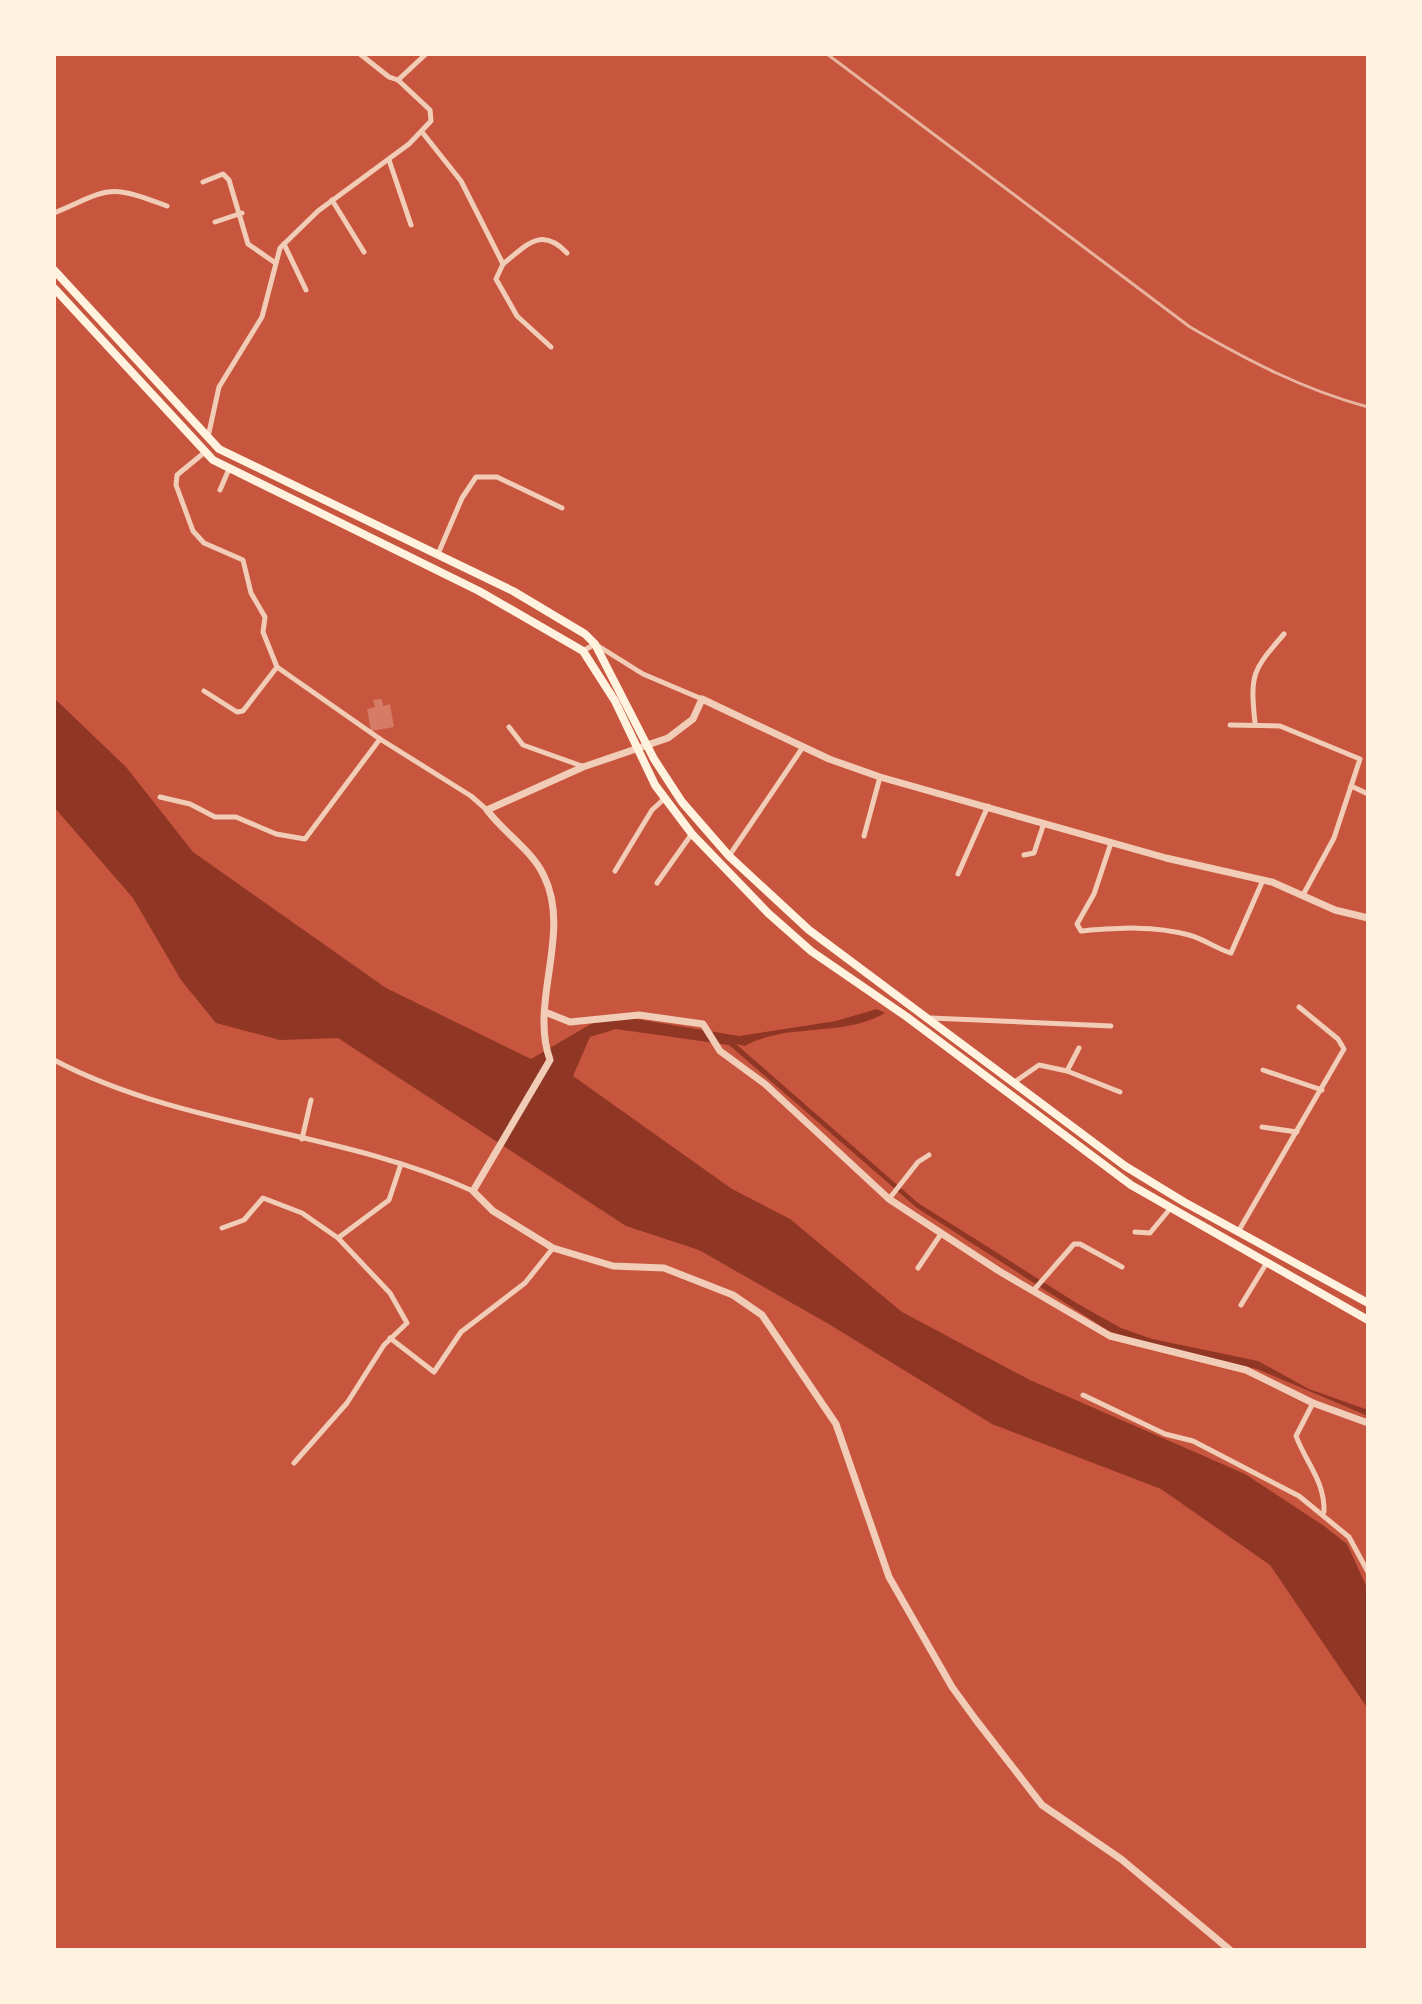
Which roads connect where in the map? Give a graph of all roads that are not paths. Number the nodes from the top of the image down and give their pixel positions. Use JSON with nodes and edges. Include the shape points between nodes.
{"nodes":[{"id":1,"x":360,"y":54,"type":"edge"},
{"id":2,"x":426,"y":54,"type":"edge"},
{"id":3,"x":398,"y":80,"type":"junction"},
{"id":4,"x":422,"y":132,"type":"junction"},
{"id":5,"x":389,"y":160,"type":"junction"},
{"id":6,"x":203,"y":182,"type":"dead end"},
{"id":7,"x":332,"y":200,"type":"junction"},
{"id":8,"x":167,"y":206,"type":"dead end"},
{"id":9,"x":54,"y":213,"type":"edge"},
{"id":10,"x":242,"y":213,"type":"junction"},
{"id":11,"x":215,"y":222,"type":"dead end"},
{"id":12,"x":411,"y":225,"type":"dead end"},
{"id":13,"x":284,"y":244,"type":"junction"},
{"id":14,"x":364,"y":252,"type":"dead end"},
{"id":15,"x":567,"y":253,"type":"dead end"},
{"id":16,"x":274,"y":262,"type":"junction"},
{"id":17,"x":503,"y":264,"type":"junction"},
{"id":18,"x":54,"y":270,"type":"edge"},
{"id":19,"x":54,"y":288,"type":"edge"},
{"id":20,"x":306,"y":290,"type":"dead end"},
{"id":21,"x":551,"y":347,"type":"dead end"},
{"id":22,"x":208,"y":438,"type":"junction"},
{"id":23,"x":205,"y":452,"type":"junction"},
{"id":24,"x":230,"y":468,"type":"junction"},
{"id":25,"x":220,"y":490,"type":"dead end"},
{"id":26,"x":562,"y":508,"type":"dead end"},
{"id":27,"x":404,"y":540,"type":"junction"},
{"id":28,"x":398,"y":552,"type":"junction"},
{"id":29,"x":438,"y":555,"type":"junction"},
{"id":30,"x":1284,"y":634,"type":"dead end"},
{"id":31,"x":595,"y":644,"type":"junction"},
{"id":32,"x":583,"y":651,"type":"junction"},
{"id":33,"x":277,"y":667,"type":"junction"},
{"id":34,"x":204,"y":691,"type":"dead end"},
{"id":35,"x":702,"y":699,"type":"junction"},
{"id":36,"x":1255,"y":723,"type":"junction"},
{"id":37,"x":1230,"y":725,"type":"dead end"},
{"id":38,"x":509,"y":727,"type":"dead end"},
{"id":39,"x":380,"y":739,"type":"junction"},
{"id":40,"x":642,"y":746,"type":"junction"},
{"id":41,"x":803,"y":746,"type":"junction"},
{"id":42,"x":583,"y":767,"type":"junction"},
{"id":43,"x":880,"y":777,"type":"junction"},
{"id":44,"x":1351,"y":786,"type":"junction"},
{"id":45,"x":1368,"y":794,"type":"edge"},
{"id":46,"x":160,"y":797,"type":"dead end"},
{"id":47,"x":665,"y":798,"type":"junction"},
{"id":48,"x":988,"y":806,"type":"junction"},
{"id":49,"x":487,"y":810,"type":"junction"},
{"id":50,"x":1045,"y":822,"type":"junction"},
{"id":51,"x":692,"y":834,"type":"junction"},
{"id":52,"x":864,"y":836,"type":"dead end"},
{"id":53,"x":1111,"y":843,"type":"junction"},
{"id":54,"x":1024,"y":855,"type":"dead end"},
{"id":55,"x":729,"y":856,"type":"junction"},
{"id":56,"x":615,"y":871,"type":"dead end"},
{"id":57,"x":958,"y":874,"type":"dead end"},
{"id":58,"x":1263,"y":880,"type":"junction"},
{"id":59,"x":657,"y":883,"type":"dead end"},
{"id":60,"x":1303,"y":895,"type":"junction"},
{"id":61,"x":1368,"y":918,"type":"edge"},
{"id":62,"x":1299,"y":1007,"type":"dead end"},
{"id":63,"x":545,"y":1012,"type":"junction"},
{"id":64,"x":930,"y":1018,"type":"junction"},
{"id":65,"x":1111,"y":1026,"type":"dead end"},
{"id":66,"x":1079,"y":1048,"type":"dead end"},
{"id":67,"x":54,"y":1060,"type":"edge"},
{"id":68,"x":1263,"y":1070,"type":"dead end"},
{"id":69,"x":1067,"y":1071,"type":"junction"},
{"id":70,"x":1016,"y":1081,"type":"junction"},
{"id":71,"x":1322,"y":1090,"type":"junction"},
{"id":72,"x":1120,"y":1092,"type":"dead end"},
{"id":73,"x":311,"y":1100,"type":"dead end"},
{"id":74,"x":1262,"y":1127,"type":"dead end"},
{"id":75,"x":1297,"y":1132,"type":"junction"},
{"id":76,"x":302,"y":1139,"type":"junction"},
{"id":77,"x":929,"y":1155,"type":"dead end"},
{"id":78,"x":401,"y":1164,"type":"junction"},
{"id":79,"x":473,"y":1191,"type":"junction"},
{"id":80,"x":892,"y":1195,"type":"junction"},
{"id":81,"x":1184,"y":1202,"type":"junction"},
{"id":82,"x":1173,"y":1212,"type":"junction"},
{"id":83,"x":222,"y":1228,"type":"dead end"},
{"id":84,"x":1135,"y":1232,"type":"dead end"},
{"id":85,"x":1238,"y":1232,"type":"junction"},
{"id":86,"x":941,"y":1234,"type":"junction"},
{"id":87,"x":338,"y":1238,"type":"junction"},
{"id":88,"x":553,"y":1248,"type":"junction"},
{"id":89,"x":1266,"y":1264,"type":"junction"},
{"id":90,"x":1122,"y":1267,"type":"dead end"},
{"id":91,"x":918,"y":1268,"type":"dead end"},
{"id":92,"x":1036,"y":1286,"type":"junction"},
{"id":93,"x":1368,"y":1303,"type":"edge"},
{"id":94,"x":1241,"y":1305,"type":"dead end"},
{"id":95,"x":1368,"y":1320,"type":"edge"},
{"id":96,"x":390,"y":1338,"type":"junction"},
{"id":97,"x":1083,"y":1395,"type":"dead end"},
{"id":98,"x":1313,"y":1403,"type":"junction"},
{"id":99,"x":1368,"y":1423,"type":"edge"},
{"id":100,"x":294,"y":1463,"type":"dead end"},
{"id":101,"x":1324,"y":1513,"type":"junction"},
{"id":102,"x":1368,"y":1572,"type":"edge"},
{"id":103,"x":1225,"y":1949,"type":"edge"}],
"edges":[{"from":1,"to":3,"type":"street"},
{"from":2,"to":3,"type":"street"},
{"from":3,"to":4,"type":"street","via":[[432,114]]},
{"from":4,"to":5,"type":"street"},
{"from":4,"to":17,"type":"street","via":[[461,181]]},
{"from":5,"to":7,"type":"street"},
{"from":5,"to":12,"type":"street"},
{"from":6,"to":10,"type":"street","via":[[223,174]]},
{"from":7,"to":13,"type":"street"},
{"from":7,"to":14,"type":"street"},
{"from":8,"to":9,"type":"street","via":[[124,189]]},
{"from":10,"to":11,"type":"street"},
{"from":10,"to":16,"type":"street","via":[[248,244]]},
{"from":13,"to":16,"type":"street"},
{"from":13,"to":20,"type":"street"},
{"from":15,"to":17,"type":"street","via":[[547,237]]},
{"from":16,"to":22,"type":"street","via":[[262,317],[223,378]]},
{"from":17,"to":21,"type":"street","via":[[497,283],[513,310]]},
{"from":18,"to":22,"type":"main road"},
{"from":19,"to":23,"type":"main road"},
{"from":22,"to":27,"type":"main road","via":[[233,456]]},
{"from":23,"to":24,"type":"main road"},
{"from":23,"to":33,"type":"street","via":[[177,475],[187,519],[204,543],[246,565]]},
{"from":24,"to":25,"type":"street"},
{"from":24,"to":28,"type":"main road"},
{"from":26,"to":29,"type":"street","via":[[497,477],[476,477]]},
{"from":27,"to":28,"type":"main road"},
{"from":27,"to":29,"type":"main road"},
{"from":28,"to":32,"type":"main road"},
{"from":29,"to":31,"type":"main road","via":[[513,591]]},
{"from":30,"to":36,"type":"street","via":[[1257,665],[1251,688]]},
{"from":31,"to":32,"type":"street"},
{"from":31,"to":35,"type":"street","via":[[643,674]]},
{"from":31,"to":40,"type":"main road"},
{"from":32,"to":40,"type":"main road"},
{"from":33,"to":34,"type":"street","via":[[243,711]]},
{"from":33,"to":39,"type":"street"},
{"from":35,"to":40,"type":"street","via":[[684,728]]},
{"from":35,"to":41,"type":"street"},
{"from":36,"to":37,"type":"street"},
{"from":36,"to":44,"type":"street","via":[[1295,730],[1358,757]]},
{"from":38,"to":42,"type":"street","via":[[523,745]]},
{"from":39,"to":46,"type":"street","via":[[305,839]]},
{"from":39,"to":49,"type":"street"},
{"from":40,"to":42,"type":"street"},
{"from":40,"to":47,"type":"main road"},
{"from":40,"to":55,"type":"main road"},
{"from":41,"to":43,"type":"street"},
{"from":41,"to":55,"type":"street"},
{"from":42,"to":49,"type":"street"},
{"from":43,"to":48,"type":"street"},
{"from":43,"to":52,"type":"street"},
{"from":44,"to":45,"type":"street"},
{"from":44,"to":60,"type":"street","via":[[1334,838]]},
{"from":47,"to":51,"type":"main road"},
{"from":47,"to":56,"type":"street"},
{"from":48,"to":50,"type":"street"},
{"from":48,"to":57,"type":"street"},
{"from":49,"to":63,"type":"street","via":[[538,865],[550,888]]},
{"from":50,"to":53,"type":"street"},
{"from":50,"to":54,"type":"street","via":[[1034,853]]},
{"from":51,"to":59,"type":"street"},
{"from":51,"to":82,"type":"main road","via":[[788,932]]},
{"from":53,"to":58,"type":"street"},
{"from":53,"to":58,"type":"street","via":[[1094,894],[1077,924],[1081,931],[1168,930],[1231,953]]},
{"from":55,"to":64,"type":"main road","via":[[809,930]]},
{"from":58,"to":60,"type":"street"},
{"from":60,"to":61,"type":"street"},
{"from":62,"to":71,"type":"street","via":[[1344,1049]]},
{"from":63,"to":79,"type":"street","via":[[549,1067]]},
{"from":63,"to":80,"type":"street","via":[[570,1022],[639,1015],[703,1024],[716,1046]]},
{"from":64,"to":65,"type":"street"},
{"from":64,"to":70,"type":"main road"},
{"from":66,"to":69,"type":"street"},
{"from":67,"to":76,"type":"street","via":[[164,1102]]},
{"from":68,"to":71,"type":"street"},
{"from":69,"to":70,"type":"street","via":[[1035,1066]]},
{"from":69,"to":72,"type":"street"},
{"from":70,"to":81,"type":"main road","via":[[1125,1166]]},
{"from":71,"to":75,"type":"street"},
{"from":73,"to":76,"type":"street"},
{"from":74,"to":75,"type":"street"},
{"from":75,"to":85,"type":"street"},
{"from":76,"to":78,"type":"street"},
{"from":77,"to":80,"type":"street"},
{"from":78,"to":79,"type":"street"},
{"from":78,"to":87,"type":"street","via":[[389,1200]]},
{"from":79,"to":88,"type":"street","via":[[493,1211]]},
{"from":80,"to":86,"type":"street"},
{"from":81,"to":82,"type":"main road"},
{"from":81,"to":85,"type":"main road"},
{"from":82,"to":84,"type":"street","via":[[1150,1233]]},
{"from":82,"to":89,"type":"main road"},
{"from":83,"to":87,"type":"street","via":[[244,1220],[263,1198],[302,1213]]},
{"from":85,"to":93,"type":"main road"},
{"from":86,"to":91,"type":"street"},
{"from":86,"to":92,"type":"street"},
{"from":87,"to":96,"type":"street","via":[[404,1313],[407,1323]]},
{"from":88,"to":96,"type":"street","via":[[525,1283],[461,1332],[434,1372]]},
{"from":88,"to":103,"type":"street","via":[[613,1266],[664,1268],[733,1295],[762,1315],[836,1424],[889,1577],[976,1720],[1042,1805],[1121,1859]]},
{"from":89,"to":94,"type":"street"},
{"from":89,"to":95,"type":"main road"},
{"from":90,"to":92,"type":"street","via":[[1076,1243]]},
{"from":92,"to":98,"type":"street","via":[[1110,1336],[1246,1370]]},
{"from":96,"to":100,"type":"street","via":[[347,1403]]},
{"from":97,"to":101,"type":"street","via":[[1165,1434],[1193,1441]]},
{"from":98,"to":99,"type":"street"},
{"from":98,"to":101,"type":"street","via":[[1296,1436],[1324,1495]]},
{"from":101,"to":102,"type":"street","via":[[1349,1537]]}]}
